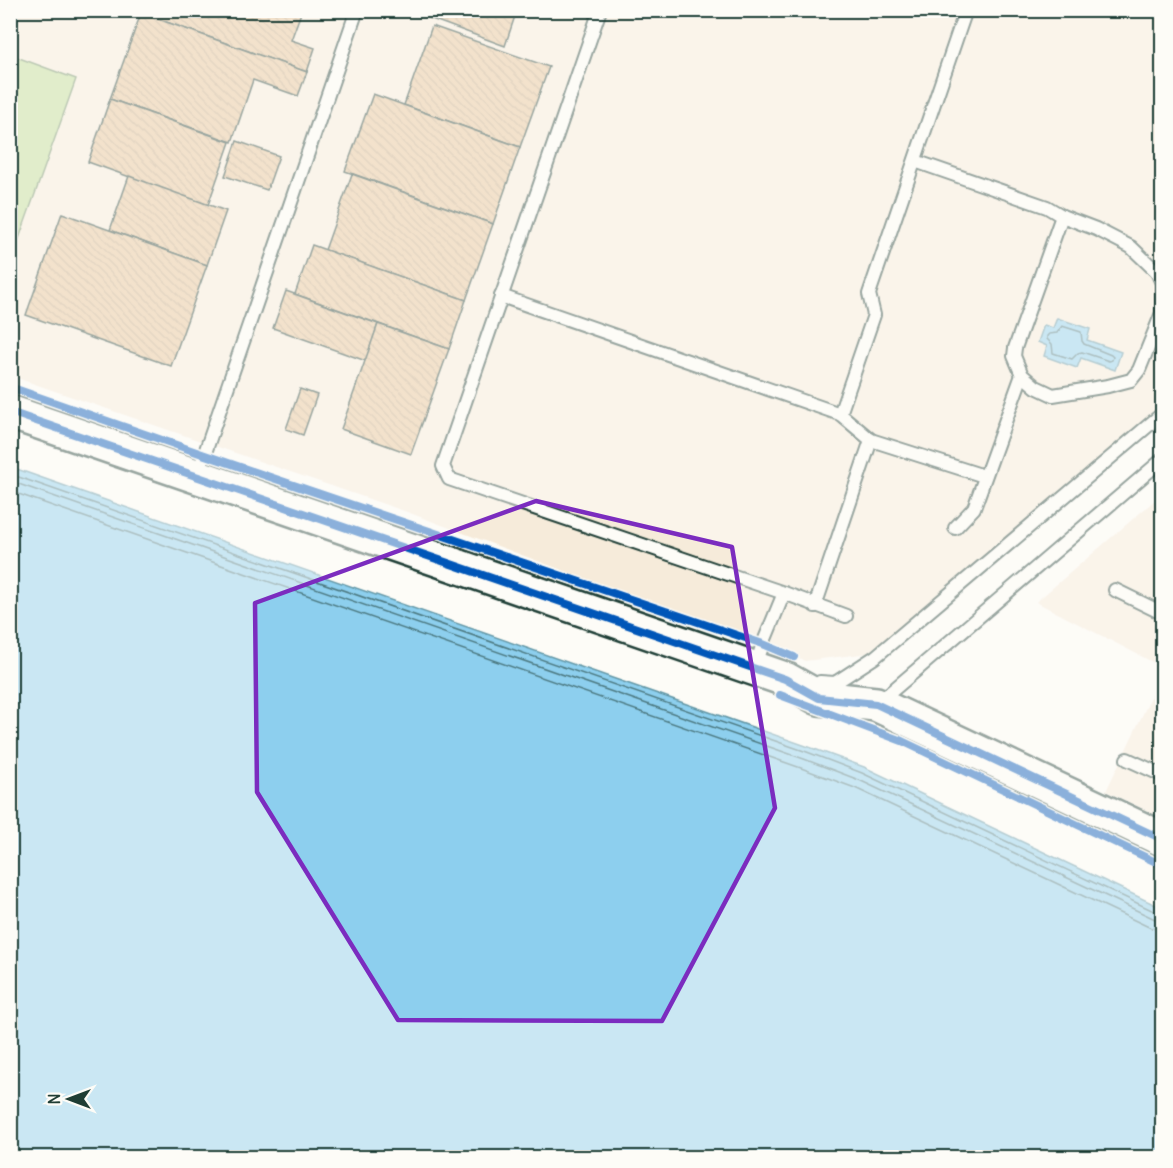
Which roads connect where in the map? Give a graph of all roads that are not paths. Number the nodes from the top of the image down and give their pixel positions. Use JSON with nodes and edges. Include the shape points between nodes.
{"nodes":[{"id":1,"x":357,"y":10,"type":"edge"},
{"id":2,"x":600,"y":10,"type":"edge"},
{"id":3,"x":966,"y":10,"type":"edge"},
{"id":4,"x":915,"y":161,"type":"junction"},
{"id":5,"x":1062,"y":216,"type":"junction"},
{"id":6,"x":501,"y":296,"type":"junction"},
{"id":7,"x":1162,"y":312,"type":"edge"},
{"id":8,"x":1022,"y":375,"type":"junction"},
{"id":9,"x":10,"y":412,"type":"edge"},
{"id":10,"x":840,"y":414,"type":"junction"},
{"id":11,"x":1162,"y":414,"type":"edge"},
{"id":12,"x":871,"y":440,"type":"junction"},
{"id":13,"x":1162,"y":460,"type":"edge"},
{"id":14,"x":984,"y":476,"type":"junction"},
{"id":15,"x":197,"y":477,"type":"junction"},
{"id":16,"x":955,"y":528,"type":"dead end"},
{"id":17,"x":1115,"y":590,"type":"dead end"},
{"id":18,"x":784,"y":593,"type":"junction"},
{"id":19,"x":815,"y":606,"type":"junction"},
{"id":20,"x":1162,"y":612,"type":"edge"},
{"id":21,"x":846,"y":616,"type":"dead end"},
{"id":22,"x":754,"y":669,"type":"junction"},
{"id":23,"x":785,"y":679,"type":"junction"},
{"id":24,"x":876,"y":704,"type":"junction"},
{"id":25,"x":1127,"y":759,"type":"dead end"},
{"id":26,"x":1162,"y":775,"type":"edge"},
{"id":27,"x":1162,"y":838,"type":"edge"}],
"edges":[{"from":1,"to":15,"type":"lane"},
{"from":2,"to":6,"type":"lane"},
{"from":3,"to":4,"type":"lane"},
{"from":4,"to":5,"type":"lane","via":[[1047,207]]},
{"from":4,"to":10,"type":"lane","via":[[869,294],[874,315]]},
{"from":5,"to":7,"type":"lane","via":[[1131,247],[1157,272],[1162,283]]},
{"from":5,"to":8,"type":"lane","via":[[1015,348]]},
{"from":6,"to":10,"type":"lane"},
{"from":6,"to":18,"type":"lane","via":[[442,466],[449,479]]},
{"from":7,"to":8,"type":"lane","via":[[1139,370],[1131,380],[1053,394]]},
{"from":8,"to":14,"type":"lane"},
{"from":9,"to":15,"type":"street"},
{"from":10,"to":12,"type":"lane"},
{"from":11,"to":23,"type":"lane","via":[[875,657],[835,683]]},
{"from":12,"to":14,"type":"lane"},
{"from":12,"to":19,"type":"lane"},
{"from":13,"to":24,"type":"lane"},
{"from":14,"to":16,"type":"lane","via":[[974,508]]},
{"from":15,"to":22,"type":"street"},
{"from":17,"to":20,"type":"lane"},
{"from":18,"to":19,"type":"lane"},
{"from":18,"to":22,"type":"lane"},
{"from":19,"to":21,"type":"lane"},
{"from":22,"to":23,"type":"street"},
{"from":23,"to":24,"type":"street","via":[[819,698]]},
{"from":24,"to":27,"type":"street"},
{"from":25,"to":26,"type":"lane"}]}
